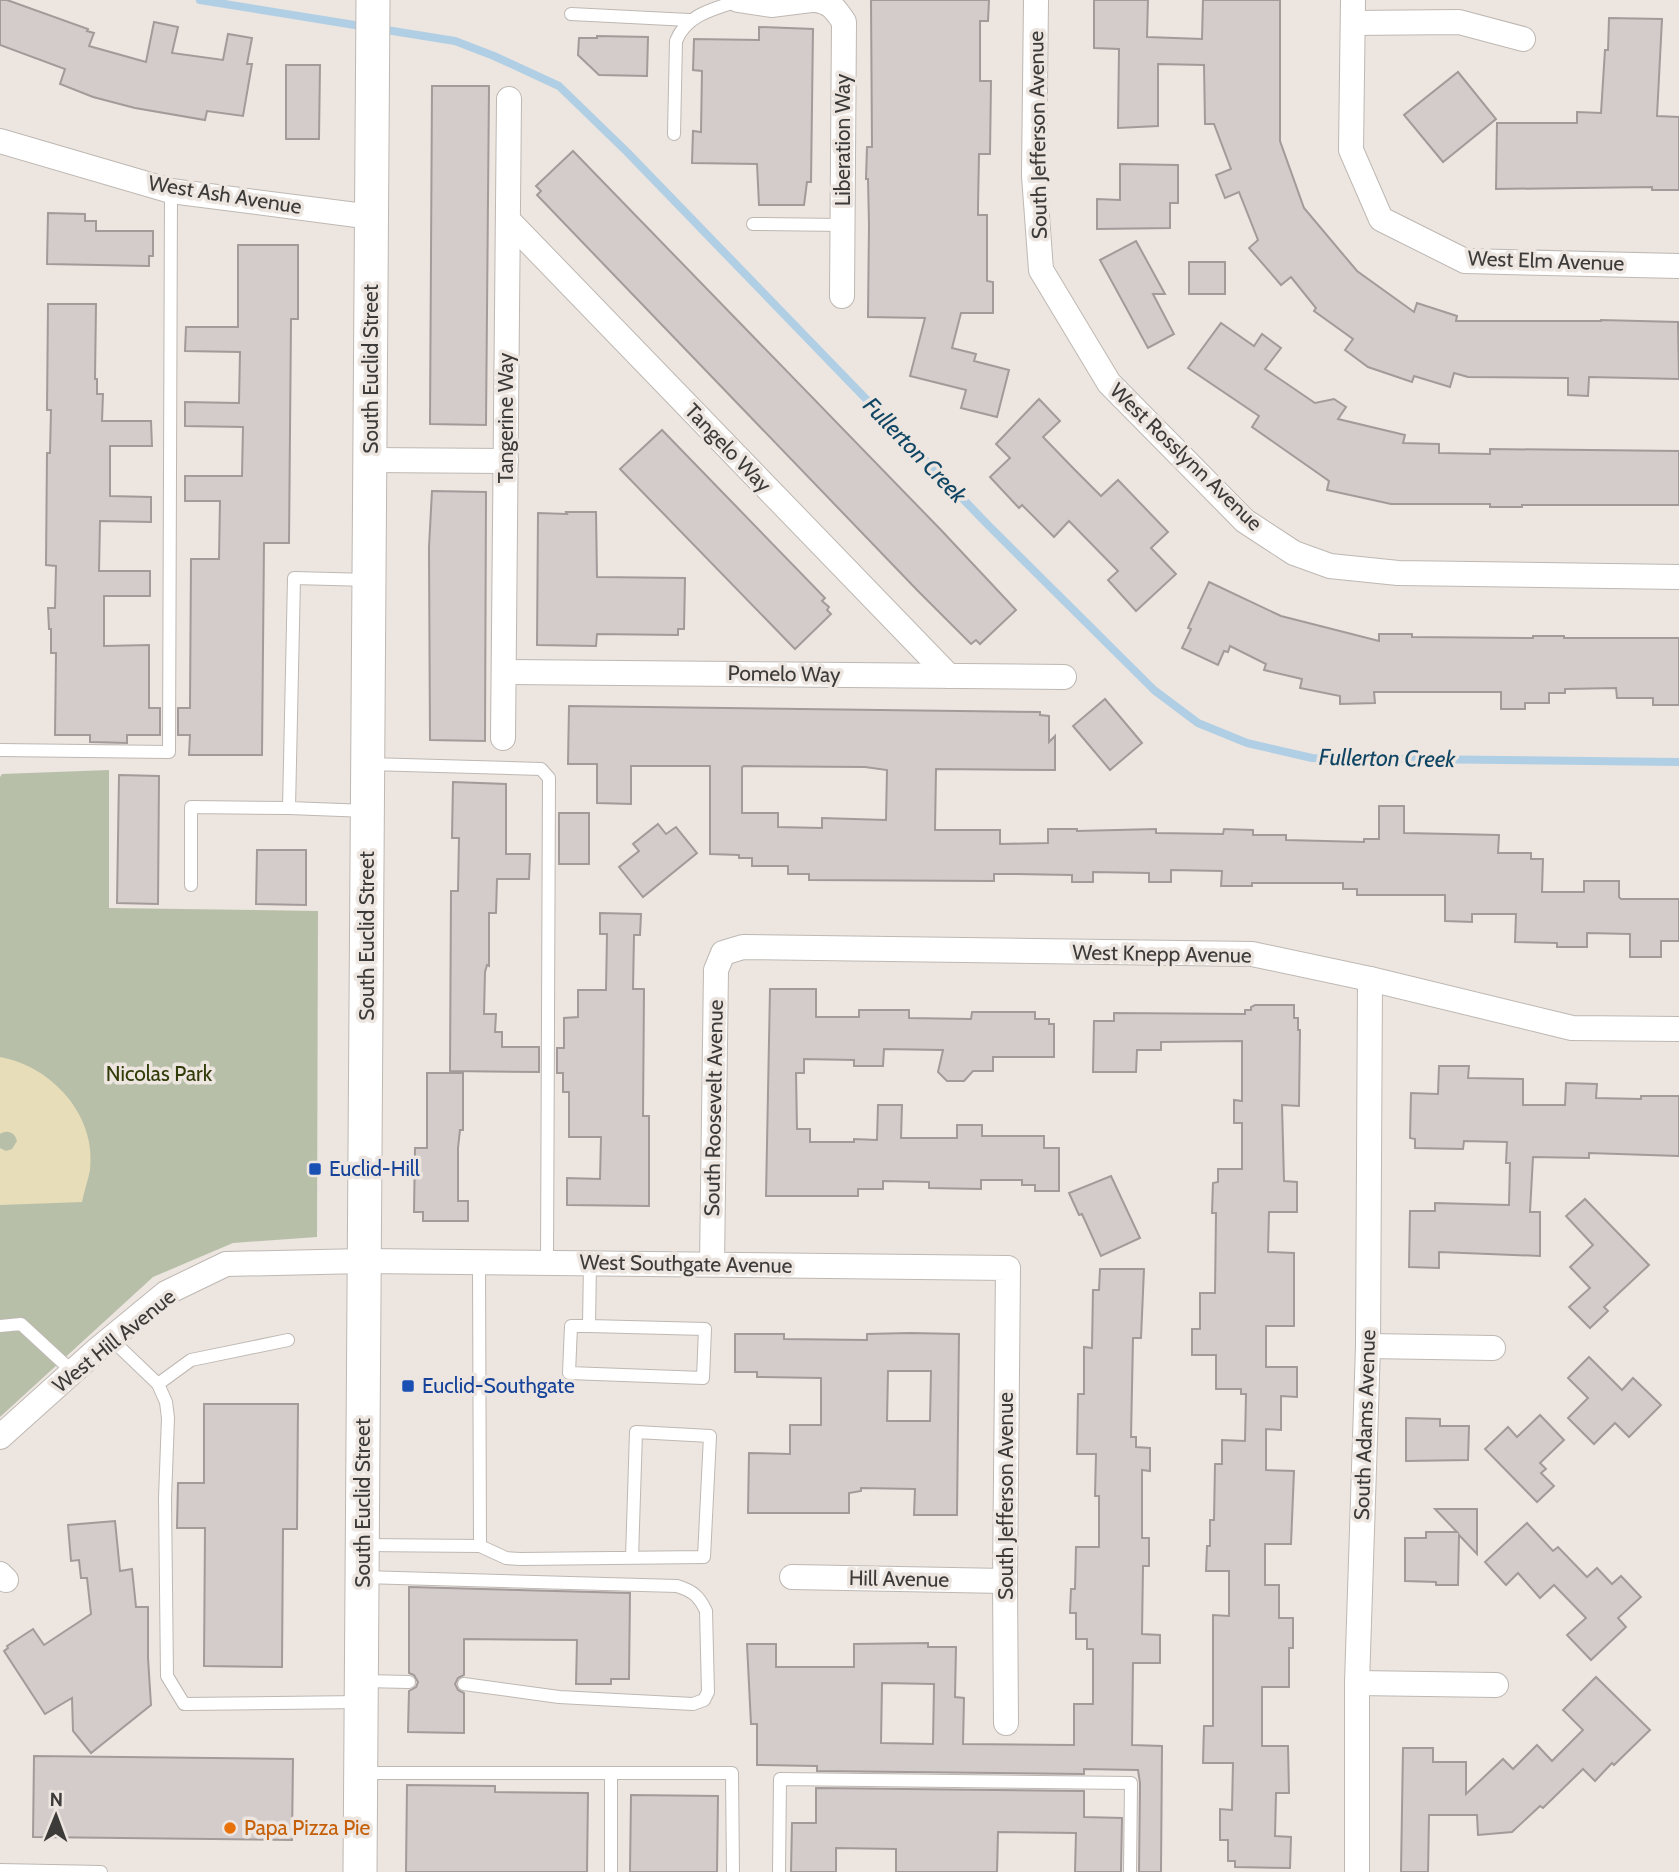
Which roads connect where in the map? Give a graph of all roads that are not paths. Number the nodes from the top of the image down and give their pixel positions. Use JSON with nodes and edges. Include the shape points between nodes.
{"nodes":[{"id":1,"x":373,"y":0,"type":"edge"},
{"id":2,"x":738,"y":0,"type":"edge"},
{"id":3,"x":813,"y":0,"type":"edge"},
{"id":4,"x":1036,"y":0,"type":"edge"},
{"id":5,"x":1353,"y":11,"type":"edge"},
{"id":6,"x":571,"y":14,"type":"dead end"},
{"id":7,"x":689,"y":20,"type":"junction"},
{"id":8,"x":1523,"y":39,"type":"dead end"},
{"id":9,"x":509,"y":99,"type":"dead end"},
{"id":10,"x":674,"y":134,"type":"dead end"},
{"id":11,"x":0,"y":141,"type":"edge"},
{"id":12,"x":171,"y":191,"type":"junction"},
{"id":13,"x":372,"y":217,"type":"junction"},
{"id":14,"x":508,"y":220,"type":"junction"},
{"id":15,"x":753,"y":224,"type":"dead end"},
{"id":16,"x":842,"y":225,"type":"junction"},
{"id":17,"x":1679,"y":266,"type":"edge"},
{"id":18,"x":1041,"y":270,"type":"joint"},
{"id":19,"x":842,"y":296,"type":"dead end"},
{"id":20,"x":370,"y":460,"type":"junction"},
{"id":21,"x":506,"y":461,"type":"junction"},
{"id":22,"x":1679,"y":577,"type":"edge"},
{"id":23,"x":369,"y":580,"type":"junction"},
{"id":24,"x":504,"y":671,"type":"junction"},
{"id":25,"x":949,"y":676,"type":"junction"},
{"id":26,"x":1064,"y":677,"type":"dead end"},
{"id":27,"x":503,"y":738,"type":"dead end"},
{"id":28,"x":0,"y":750,"type":"edge"},
{"id":29,"x":368,"y":764,"type":"junction"},
{"id":30,"x":289,"y":808,"type":"junction"},
{"id":31,"x":368,"y":811,"type":"junction"},
{"id":32,"x":191,"y":885,"type":"dead end"},
{"id":33,"x":723,"y":953,"type":"joint"},
{"id":34,"x":1370,"y":979,"type":"junction"},
{"id":35,"x":1679,"y":1029,"type":"edge"},
{"id":36,"x":364,"y":1261,"type":"junction"},
{"id":37,"x":479,"y":1262,"type":"junction"},
{"id":38,"x":547,"y":1263,"type":"junction"},
{"id":39,"x":590,"y":1263,"type":"junction"},
{"id":40,"x":712,"y":1264,"type":"junction"},
{"id":41,"x":1008,"y":1268,"type":"joint"},
{"id":42,"x":0,"y":1326,"type":"edge"},
{"id":43,"x":589,"y":1326,"type":"junction"},
{"id":44,"x":111,"y":1339,"type":"junction"},
{"id":45,"x":288,"y":1340,"type":"dead end"},
{"id":46,"x":1368,"y":1346,"type":"junction"},
{"id":47,"x":1493,"y":1348,"type":"dead end"},
{"id":48,"x":73,"y":1372,"type":"junction"},
{"id":49,"x":158,"y":1384,"type":"junction"},
{"id":50,"x":0,"y":1437,"type":"edge"},
{"id":51,"x":480,"y":1546,"type":"junction"},
{"id":52,"x":632,"y":1558,"type":"junction"},
{"id":53,"x":362,"y":1561,"type":"junction"},
{"id":54,"x":792,"y":1577,"type":"dead end"},
{"id":55,"x":1005,"y":1581,"type":"junction"},
{"id":56,"x":409,"y":1682,"type":"dead end"},
{"id":57,"x":1357,"y":1683,"type":"junction"},
{"id":58,"x":464,"y":1684,"type":"dead end"},
{"id":59,"x":1496,"y":1685,"type":"dead end"},
{"id":60,"x":361,"y":1692,"type":"junction"},
{"id":61,"x":1006,"y":1723,"type":"dead end"},
{"id":62,"x":360,"y":1773,"type":"junction"},
{"id":63,"x":611,"y":1773,"type":"junction"},
{"id":64,"x":0,"y":1871,"type":"edge"},
{"id":65,"x":101,"y":1872,"type":"edge"},
{"id":66,"x":360,"y":1872,"type":"edge"},
{"id":67,"x":611,"y":1872,"type":"edge"},
{"id":68,"x":733,"y":1872,"type":"edge"},
{"id":69,"x":779,"y":1872,"type":"edge"},
{"id":70,"x":1130,"y":1872,"type":"edge"},
{"id":71,"x":1357,"y":1872,"type":"edge"}],
"edges":[{"from":1,"to":13,"type":"main road","name":"South Euclid Street"},
{"from":2,"to":3,"type":"street","name":"Liberation Way","via":[[771,5]]},
{"from":2,"to":7,"type":"lane"},
{"from":3,"to":16,"type":"street","name":"Liberation Way","via":[[827,2],[844,22]]},
{"from":4,"to":18,"type":"street","name":"South Jefferson Avenue","via":[[1034,176]]},
{"from":5,"to":8,"type":"street","via":[[1460,22]]},
{"from":5,"to":17,"type":"street","name":"West Elm Avenue","via":[[1351,150],[1381,219],[1465,261]]},
{"from":6,"to":7,"type":"lane"},
{"from":7,"to":10,"type":"lane","via":[[676,41]]},
{"from":9,"to":14,"type":"street","name":"Tangerine Way"},
{"from":11,"to":12,"type":"street","name":"West Ash Avenue"},
{"from":12,"to":13,"type":"street","name":"West Ash Avenue"},
{"from":12,"to":28,"type":"lane","via":[[169,752]]},
{"from":13,"to":20,"type":"main road","name":"South Euclid Street"},
{"from":14,"to":21,"type":"street","name":"Tangerine Way"},
{"from":14,"to":25,"type":"street","name":"Tangelo Way"},
{"from":15,"to":16,"type":"lane"},
{"from":16,"to":19,"type":"street","name":"Liberation Way"},
{"from":18,"to":22,"type":"street","name":"West Rosslynn Avenue","via":[[1109,383],[1245,521],[1294,553],[1330,566],[1398,573]]},
{"from":20,"to":21,"type":"street"},
{"from":20,"to":23,"type":"main road","name":"South Euclid Street"},
{"from":21,"to":24,"type":"street","name":"Tangerine Way"},
{"from":23,"to":29,"type":"main road","name":"South Euclid Street"},
{"from":23,"to":30,"type":"lane","via":[[294,578]]},
{"from":24,"to":25,"type":"street","name":"Pomelo Way"},
{"from":24,"to":27,"type":"street","name":"Tangerine Way"},
{"from":25,"to":26,"type":"street","name":"Pomelo Way"},
{"from":29,"to":31,"type":"main road","name":"South Euclid Street"},
{"from":29,"to":38,"type":"lane","via":[[541,769],[549,778]]},
{"from":30,"to":31,"type":"lane"},
{"from":30,"to":32,"type":"lane","via":[[191,807]]},
{"from":31,"to":36,"type":"main road","name":"South Euclid Street"},
{"from":33,"to":34,"type":"street","name":"West Knepp Avenue","via":[[743,947],[1252,954]]},
{"from":33,"to":40,"type":"street","name":"South Roosevelt Avenue","via":[[716,970]]},
{"from":34,"to":35,"type":"street","name":"West Knepp Avenue","via":[[1572,1028]]},
{"from":34,"to":46,"type":"street","name":"South Adams Avenue"},
{"from":36,"to":37,"type":"street","name":"West Southgate Avenue"},
{"from":36,"to":44,"type":"street","name":"West Hill Avenue","via":[[226,1264],[166,1293]]},
{"from":36,"to":53,"type":"main road","name":"South Euclid Street"},
{"from":37,"to":38,"type":"street","name":"West Southgate Avenue"},
{"from":37,"to":51,"type":"lane"},
{"from":38,"to":39,"type":"street","name":"West Southgate Avenue"},
{"from":39,"to":40,"type":"street","name":"West Southgate Avenue"},
{"from":39,"to":43,"type":"lane"},
{"from":40,"to":41,"type":"street","name":"West Southgate Avenue"},
{"from":41,"to":55,"type":"street","name":"South Jefferson Avenue"},
{"from":42,"to":48,"type":"lane","via":[[21,1324]]},
{"from":43,"to":43,"type":"lane","via":[[705,1329],[703,1378],[569,1373],[571,1326]]},
{"from":44,"to":48,"type":"street","name":"West Hill Avenue"},
{"from":44,"to":49,"type":"lane"},
{"from":45,"to":49,"type":"lane","via":[[191,1360]]},
{"from":46,"to":47,"type":"street"},
{"from":46,"to":57,"type":"street","name":"South Adams Avenue"},
{"from":48,"to":50,"type":"street","name":"West Hill Avenue"},
{"from":49,"to":60,"type":"lane","via":[[168,1418],[167,1676],[184,1704]]},
{"from":51,"to":52,"type":"lane","via":[[506,1558]]},
{"from":51,"to":53,"type":"lane"},
{"from":52,"to":52,"type":"lane","via":[[704,1557],[710,1436],[636,1432]]},
{"from":53,"to":58,"type":"lane","via":[[677,1586],[694,1592],[706,1611],[708,1692],[705,1700],[693,1704],[559,1697]]},
{"from":53,"to":60,"type":"main road","name":"South Euclid Street"},
{"from":54,"to":55,"type":"street","name":"Hill Avenue"},
{"from":55,"to":61,"type":"street","name":"South Jefferson Avenue"},
{"from":56,"to":60,"type":"lane"},
{"from":57,"to":59,"type":"street"},
{"from":57,"to":71,"type":"street","name":"South Adams Avenue"},
{"from":60,"to":62,"type":"main road","name":"South Euclid Street"},
{"from":62,"to":63,"type":"lane"},
{"from":62,"to":66,"type":"main road","name":"South Euclid Street"},
{"from":63,"to":67,"type":"lane"},
{"from":63,"to":68,"type":"lane","via":[[732,1773]]},
{"from":64,"to":65,"type":"lane"},
{"from":69,"to":70,"type":"lane","via":[[780,1779],[1131,1783]]}]}
